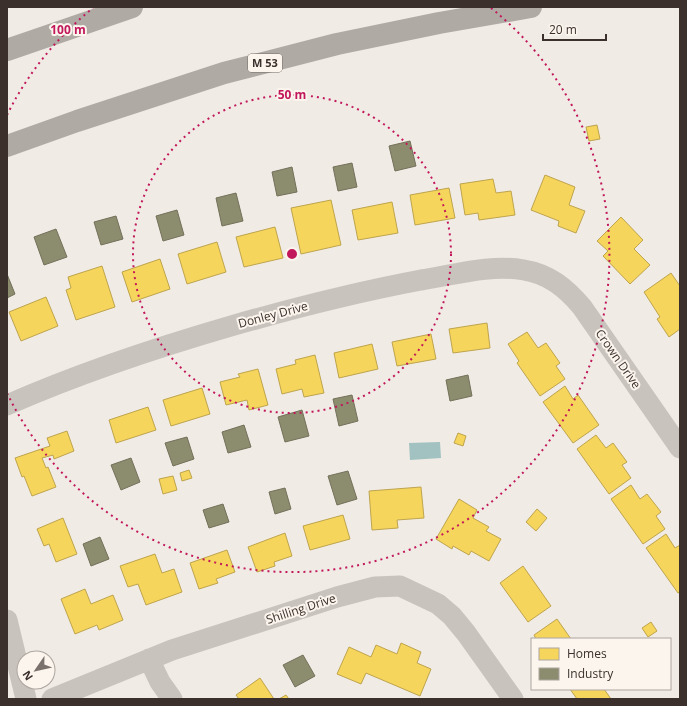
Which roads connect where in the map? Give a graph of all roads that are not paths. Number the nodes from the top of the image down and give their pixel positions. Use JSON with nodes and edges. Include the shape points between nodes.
{"nodes":[{"id":1,"x":132,"y":7,"type":"edge"},
{"id":2,"x":531,"y":7,"type":"edge"},
{"id":3,"x":7,"y":50,"type":"edge"},
{"id":4,"x":7,"y":146,"type":"edge"},
{"id":5,"x":547,"y":277,"type":"joint"},
{"id":6,"x":7,"y":405,"type":"edge"},
{"id":7,"x":680,"y":448,"type":"edge"},
{"id":8,"x":7,"y":620,"type":"edge"},
{"id":9,"x":149,"y":659,"type":"junction"},
{"id":10,"x":26,"y":699,"type":"edge"},
{"id":11,"x":52,"y":699,"type":"edge"},
{"id":12,"x":172,"y":699,"type":"edge"},
{"id":13,"x":513,"y":699,"type":"edge"}],
"edges":[{"from":1,"to":3,"type":"highway"},
{"from":2,"to":4,"type":"highway","number":"M 53","via":[[344,43],[224,73]]},
{"from":5,"to":6,"type":"street","name":"Donley Drive","via":[[524,270],[496,268],[389,286],[289,309],[121,360]]},
{"from":5,"to":7,"type":"street","name":"Crown Drive","via":[[566,290],[582,307]]},
{"from":8,"to":10,"type":"street"},
{"from":9,"to":11,"type":"street","name":"Shilling Drive"},
{"from":9,"to":12,"type":"street"},
{"from":9,"to":13,"type":"street","name":"Shilling Drive","via":[[337,597],[376,587],[400,586],[438,604],[452,616]]}]}
